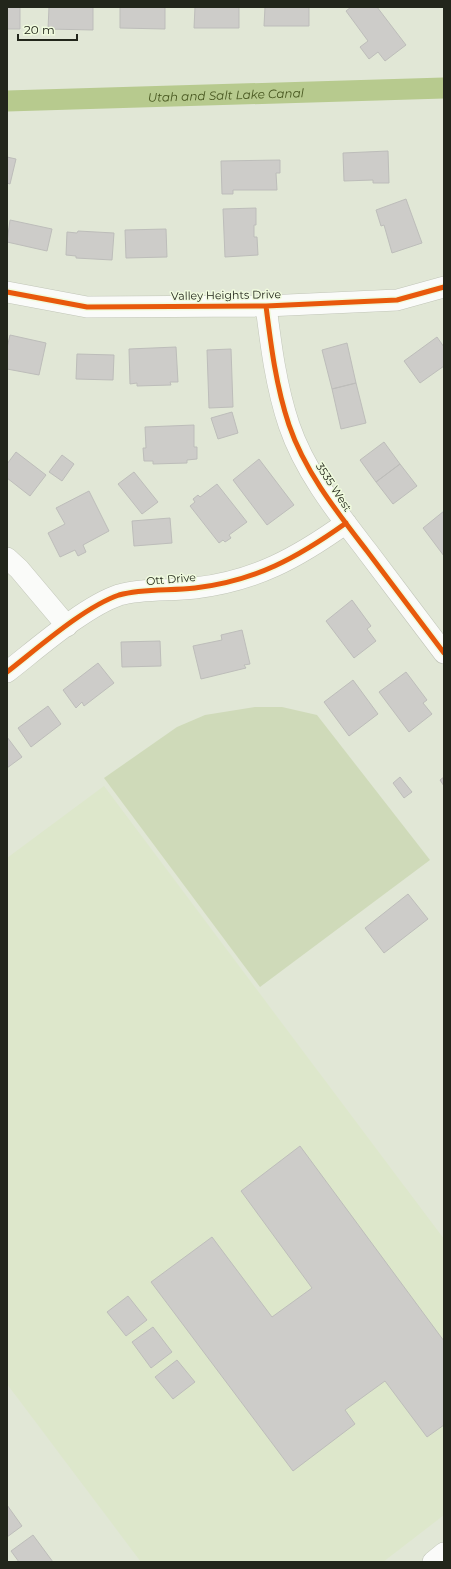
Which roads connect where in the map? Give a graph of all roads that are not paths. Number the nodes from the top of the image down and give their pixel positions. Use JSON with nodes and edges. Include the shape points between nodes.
{"nodes":[{"id":1,"x":444,"y":287,"type":"edge"},
{"id":2,"x":7,"y":292,"type":"edge"},
{"id":3,"x":266,"y":306,"type":"junction"},
{"id":4,"x":346,"y":523,"type":"junction"},
{"id":5,"x":7,"y":558,"type":"edge"},
{"id":6,"x":67,"y":626,"type":"junction"},
{"id":7,"x":444,"y":653,"type":"edge"},
{"id":8,"x":7,"y":672,"type":"edge"},
{"id":9,"x":444,"y":1553,"type":"edge"},
{"id":10,"x":433,"y":1562,"type":"edge"}],
"edges":[{"from":1,"to":3,"type":"street","name":"Valley Heights Drive","via":[[397,300]]},
{"from":2,"to":3,"type":"street","name":"Valley Heights Drive","via":[[87,307]]},
{"from":3,"to":4,"type":"street","name":"3535 West","via":[[274,365],[290,426],[308,468]]},
{"from":4,"to":6,"type":"street","name":"Ott Drive","via":[[295,556],[266,571],[195,588],[120,595],[96,606]]},
{"from":4,"to":7,"type":"street","name":"3535 West"},
{"from":5,"to":6,"type":"street"},
{"from":6,"to":8,"type":"street","name":"Ott Drive"},
{"from":9,"to":10,"type":"street"}]}
